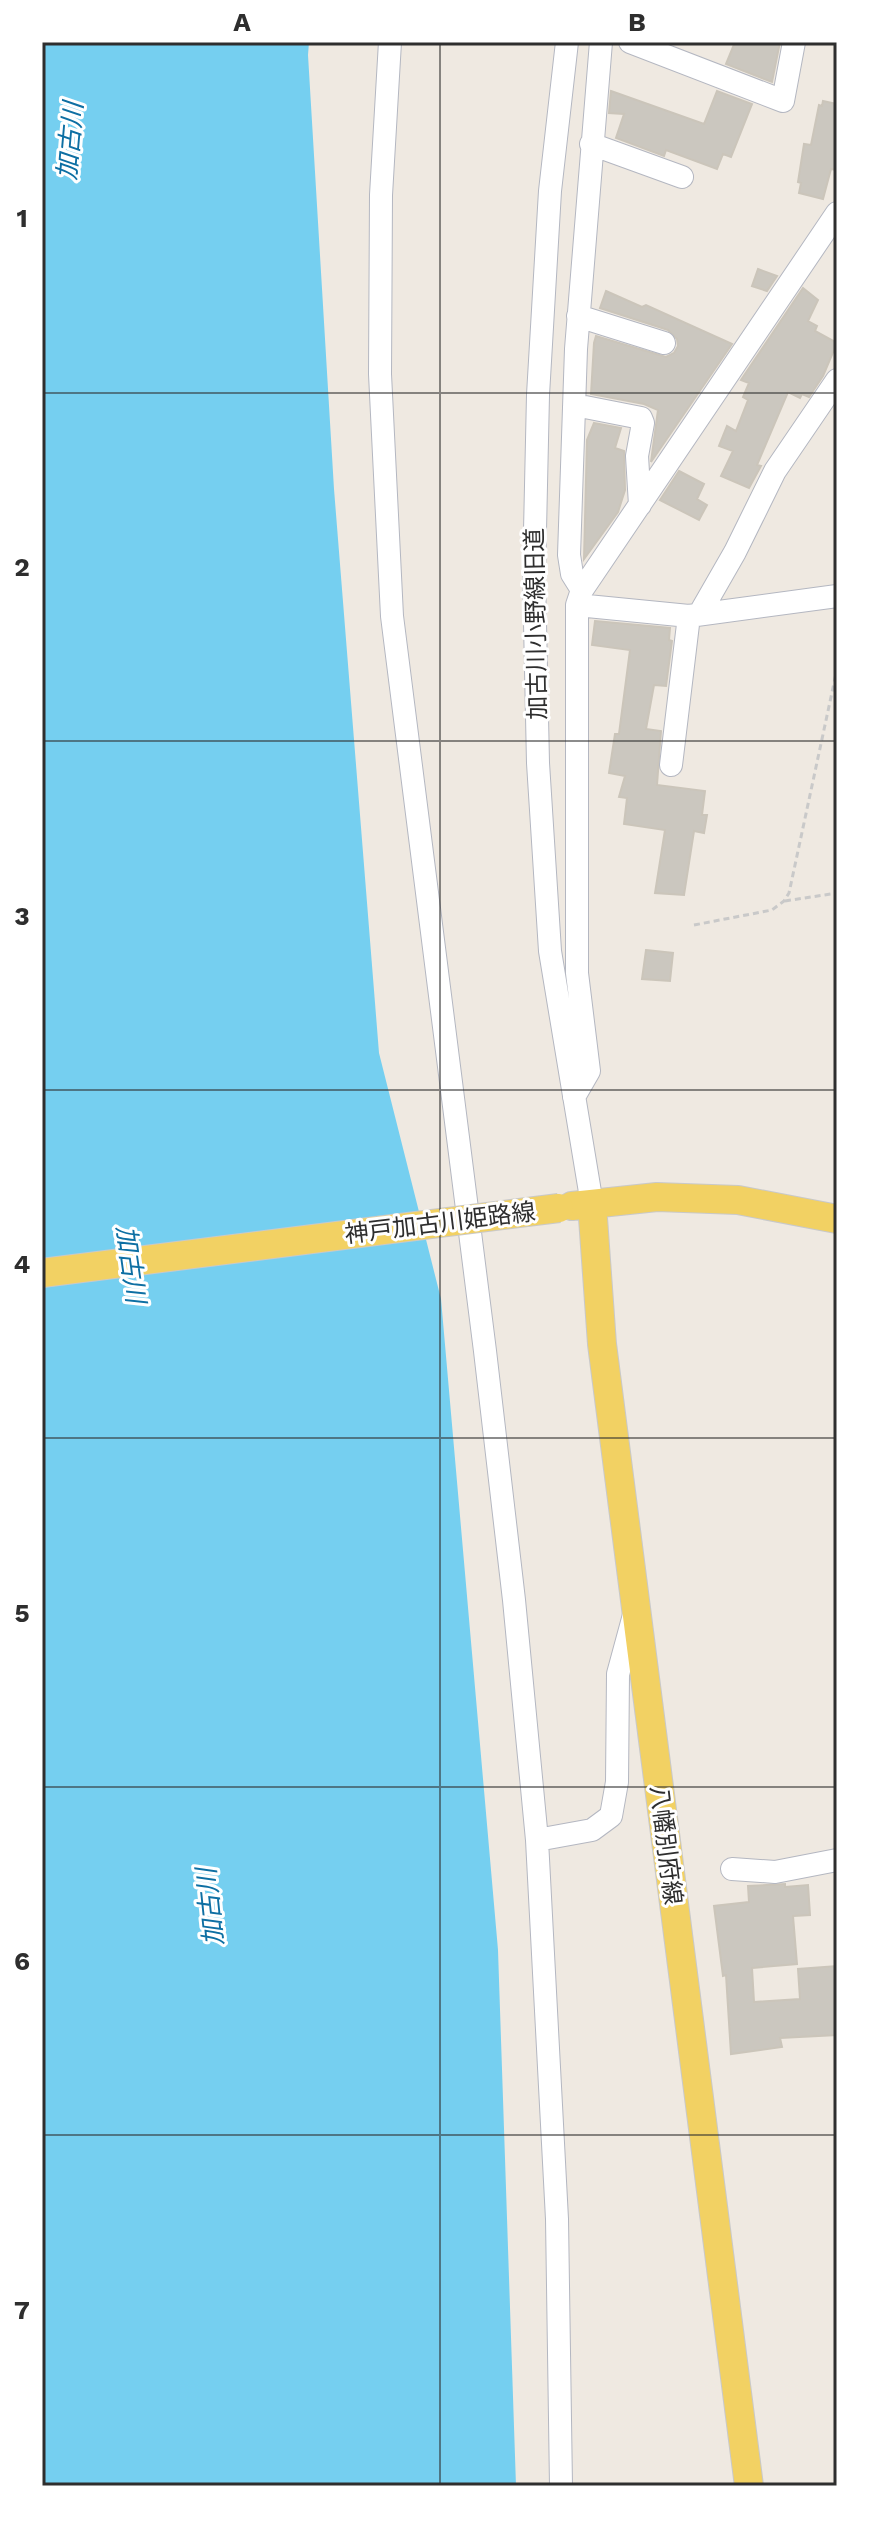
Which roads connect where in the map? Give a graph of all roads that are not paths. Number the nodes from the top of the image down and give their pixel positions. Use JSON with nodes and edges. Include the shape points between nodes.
{"nodes":[{"id":1,"x":390,"y":42,"type":"edge"},
{"id":2,"x":567,"y":42,"type":"edge"},
{"id":3,"x":601,"y":42,"type":"edge"},
{"id":4,"x":630,"y":42,"type":"edge"},
{"id":5,"x":794,"y":42,"type":"edge"},
{"id":6,"x":591,"y":144,"type":"junction"},
{"id":7,"x":682,"y":177,"type":"dead end"},
{"id":8,"x":837,"y":213,"type":"edge"},
{"id":9,"x":578,"y":316,"type":"junction"},
{"id":10,"x":664,"y":343,"type":"dead end"},
{"id":11,"x":837,"y":380,"type":"edge"},
{"id":12,"x":574,"y":407,"type":"junction"},
{"id":13,"x":640,"y":505,"type":"junction"},
{"id":14,"x":837,"y":596,"type":"edge"},
{"id":15,"x":580,"y":598,"type":"junction"},
{"id":16,"x":695,"y":614,"type":"junction"},
{"id":17,"x":671,"y":765,"type":"dead end"},
{"id":18,"x":574,"y":1097,"type":"junction"},
{"id":19,"x":592,"y":1204,"type":"junction"},
{"id":20,"x":837,"y":1219,"type":"edge"},
{"id":21,"x":42,"y":1273,"type":"edge"},
{"id":22,"x":636,"y":1608,"type":"junction"},
{"id":23,"x":537,"y":1840,"type":"junction"},
{"id":24,"x":837,"y":1860,"type":"edge"},
{"id":25,"x":732,"y":1869,"type":"dead end"},
{"id":26,"x":561,"y":2486,"type":"edge"},
{"id":27,"x":749,"y":2486,"type":"edge"}],
"edges":[{"from":1,"to":23,"type":"street","via":[[381,195],[380,374],[392,616],[483,1335]]},
{"from":2,"to":18,"type":"street","name":"加古川小野線旧道","via":[[550,191],[534,576],[550,951]]},
{"from":3,"to":6,"type":"street"},
{"from":4,"to":5,"type":"street","via":[[783,101]]},
{"from":6,"to":7,"type":"street"},
{"from":6,"to":9,"type":"street"},
{"from":8,"to":13,"type":"street"},
{"from":9,"to":10,"type":"street"},
{"from":9,"to":12,"type":"street"},
{"from":11,"to":16,"type":"street","via":[[775,471],[735,552]]},
{"from":12,"to":13,"type":"street","via":[[641,418]]},
{"from":12,"to":15,"type":"street","via":[[569,555]]},
{"from":13,"to":15,"type":"street"},
{"from":14,"to":16,"type":"street"},
{"from":15,"to":16,"type":"street"},
{"from":15,"to":18,"type":"street","via":[[577,973],[589,1071]]},
{"from":16,"to":17,"type":"street"},
{"from":18,"to":19,"type":"street","name":"加古川小野線旧道"},
{"from":19,"to":20,"type":"main road","name":"神戸加古川姫路線","via":[[657,1197],[738,1200]]},
{"from":19,"to":21,"type":"main road","name":"神戸加古川姫路線","bridge":true},
{"from":19,"to":22,"type":"main road","name":"八幡別府線","via":[[602,1344]]},
{"from":22,"to":23,"type":"street","via":[[618,1674],[617,1782],[611,1816],[592,1830]]},
{"from":22,"to":27,"type":"main road","name":"八幡別府線"},
{"from":23,"to":26,"type":"street","via":[[557,2219]]},
{"from":24,"to":25,"type":"street","via":[[775,1872]]}]}
